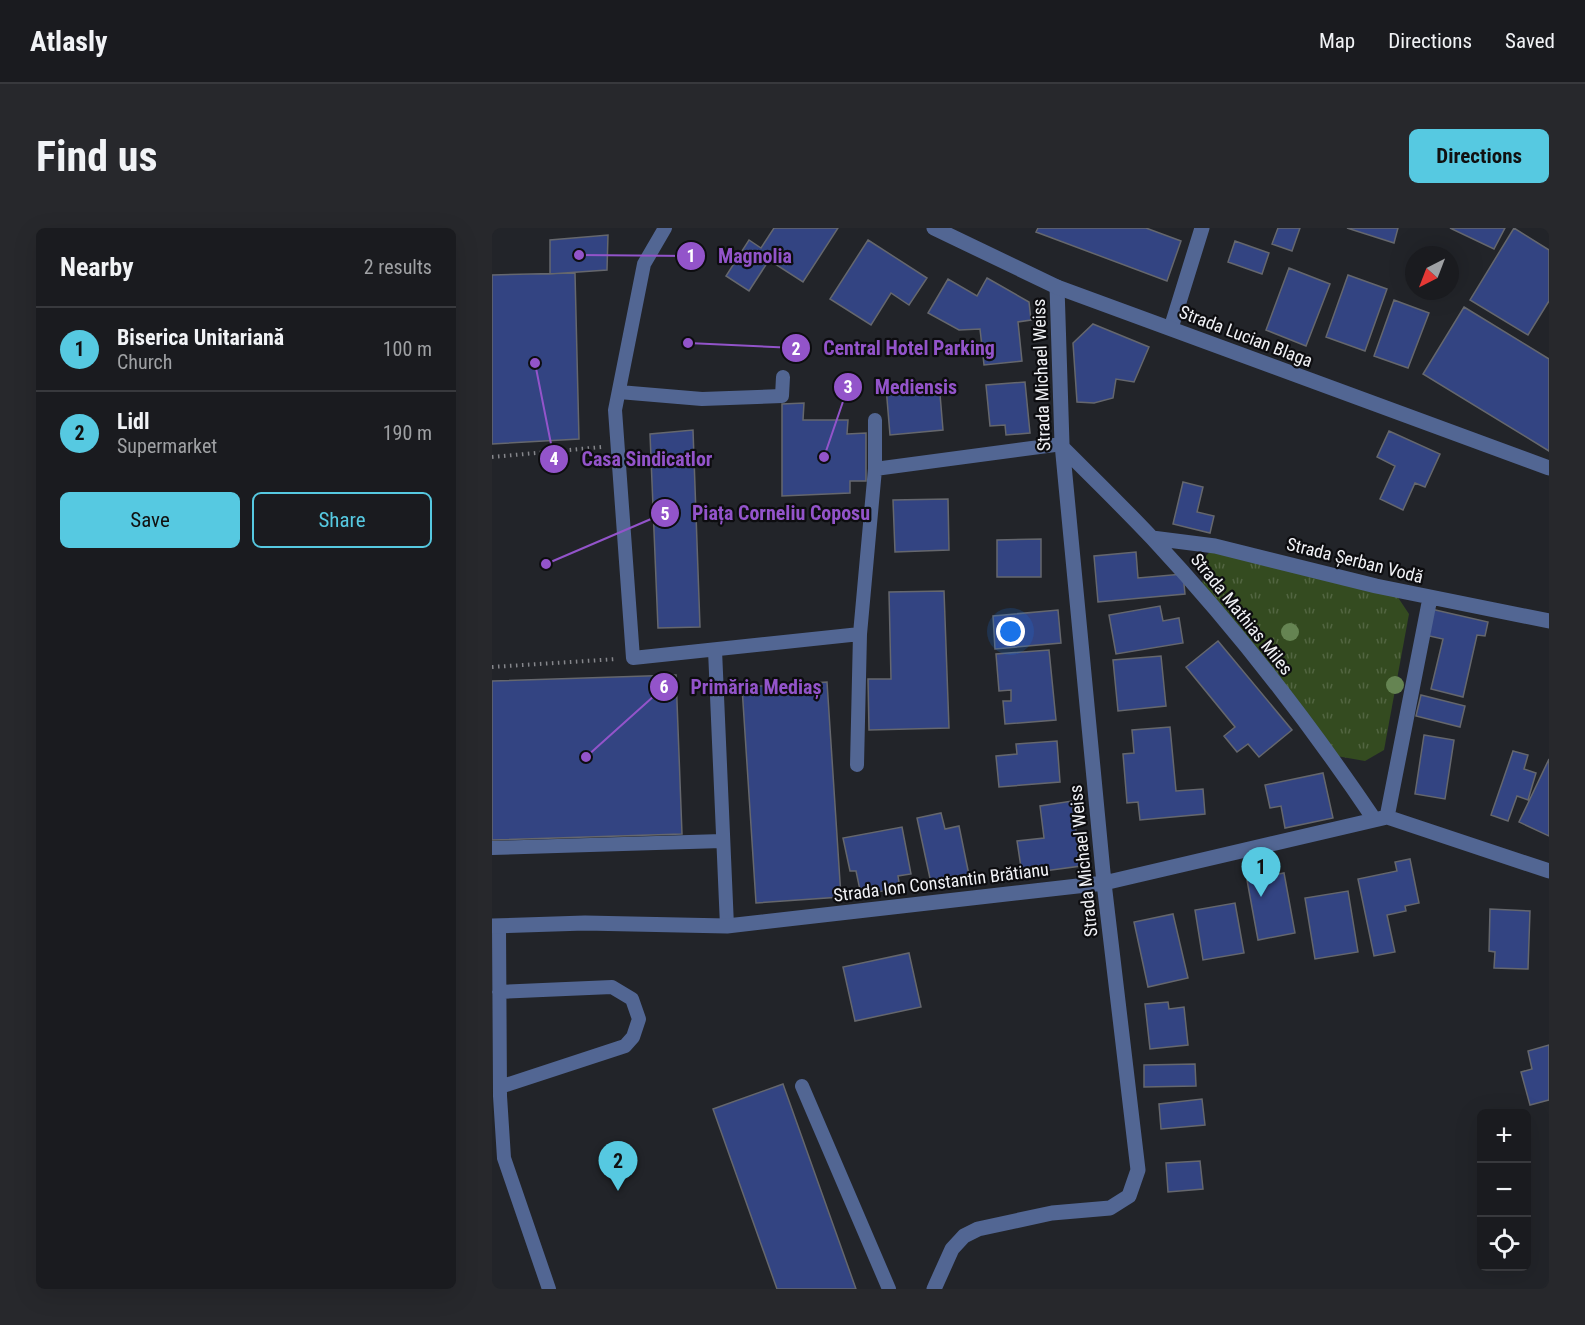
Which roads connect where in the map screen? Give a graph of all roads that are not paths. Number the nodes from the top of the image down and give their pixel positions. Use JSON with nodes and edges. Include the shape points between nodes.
{"nodes":[{"id":1,"x":665,"y":228,"type":"edge"},
{"id":2,"x":934,"y":228,"type":"edge"},
{"id":3,"x":1202,"y":228,"type":"edge"},
{"id":4,"x":1057,"y":287,"type":"junction"},
{"id":5,"x":1171,"y":328,"type":"junction"},
{"id":6,"x":783,"y":377,"type":"dead end"},
{"id":7,"x":619,"y":392,"type":"junction"},
{"id":8,"x":876,"y":420,"type":"dead end"},
{"id":9,"x":1062,"y":446,"type":"junction"},
{"id":10,"x":1549,"y":468,"type":"edge"},
{"id":11,"x":875,"y":469,"type":"junction"},
{"id":12,"x":1152,"y":538,"type":"junction"},
{"id":13,"x":1430,"y":598,"type":"junction"},
{"id":14,"x":1549,"y":621,"type":"edge"},
{"id":15,"x":860,"y":634,"type":"junction"},
{"id":16,"x":715,"y":650,"type":"junction"},
{"id":17,"x":857,"y":765,"type":"dead end"},
{"id":18,"x":1381,"y":818,"type":"junction"},
{"id":19,"x":722,"y":841,"type":"junction"},
{"id":20,"x":492,"y":848,"type":"edge"},
{"id":21,"x":1549,"y":871,"type":"edge"},
{"id":22,"x":1104,"y":882,"type":"junction"},
{"id":23,"x":496,"y":926,"type":"edge"},
{"id":24,"x":727,"y":926,"type":"junction"},
{"id":25,"x":499,"y":992,"type":"junction"},
{"id":26,"x":496,"y":1035,"type":"edge"},
{"id":27,"x":802,"y":1086,"type":"dead end"},
{"id":28,"x":500,"y":1087,"type":"junction"},
{"id":29,"x":549,"y":1289,"type":"edge"},
{"id":30,"x":889,"y":1289,"type":"edge"},
{"id":31,"x":934,"y":1289,"type":"edge"}],
"edges":[{"from":1,"to":7,"type":"lane","via":[[644,264]]},
{"from":2,"to":4,"type":"street","name":"Strada Lucian Blaga"},
{"from":3,"to":5,"type":"street"},
{"from":4,"to":5,"type":"street","name":"Strada Lucian Blaga"},
{"from":4,"to":9,"type":"street","name":"Strada Michael Weiss"},
{"from":5,"to":10,"type":"street","name":"Strada Lucian Blaga"},
{"from":6,"to":7,"type":"lane","via":[[782,396],[702,399]]},
{"from":7,"to":16,"type":"lane","via":[[615,410],[633,658]]},
{"from":8,"to":11,"type":"lane"},
{"from":9,"to":11,"type":"lane"},
{"from":9,"to":12,"type":"street","name":"Strada Mathias Miles"},
{"from":9,"to":22,"type":"street","name":"Strada Michael Weiss"},
{"from":11,"to":15,"type":"lane"},
{"from":12,"to":13,"type":"street","name":"Strada Șerban Vodă","via":[[1215,546]]},
{"from":12,"to":18,"type":"street","name":"Strada Mathias Miles","via":[[1201,593]]},
{"from":13,"to":14,"type":"street","name":"Strada Șerban Vodă"},
{"from":13,"to":18,"type":"street"},
{"from":15,"to":16,"type":"lane"},
{"from":15,"to":17,"type":"lane"},
{"from":16,"to":19,"type":"lane"},
{"from":18,"to":21,"type":"street"},
{"from":18,"to":22,"type":"street","name":"Strada Ion Constantin Brătianu"},
{"from":19,"to":20,"type":"lane"},
{"from":19,"to":24,"type":"lane"},
{"from":22,"to":24,"type":"street","name":"Strada Ion Constantin Brătianu"},
{"from":22,"to":31,"type":"street","name":"Strada Michael Weiss","via":[[1138,1170],[1129,1196],[1110,1208],[1052,1213],[978,1229],[952,1249]]},
{"from":23,"to":24,"type":"street","name":"Strada Ion Constantin Brătianu"},
{"from":23,"to":25,"type":"lane"},
{"from":25,"to":26,"type":"lane"},
{"from":25,"to":28,"type":"lane","via":[[612,987],[632,999],[639,1019],[625,1046]]},
{"from":26,"to":28,"type":"lane"},
{"from":27,"to":30,"type":"lane"},
{"from":28,"to":29,"type":"lane","via":[[504,1158]]}]}
